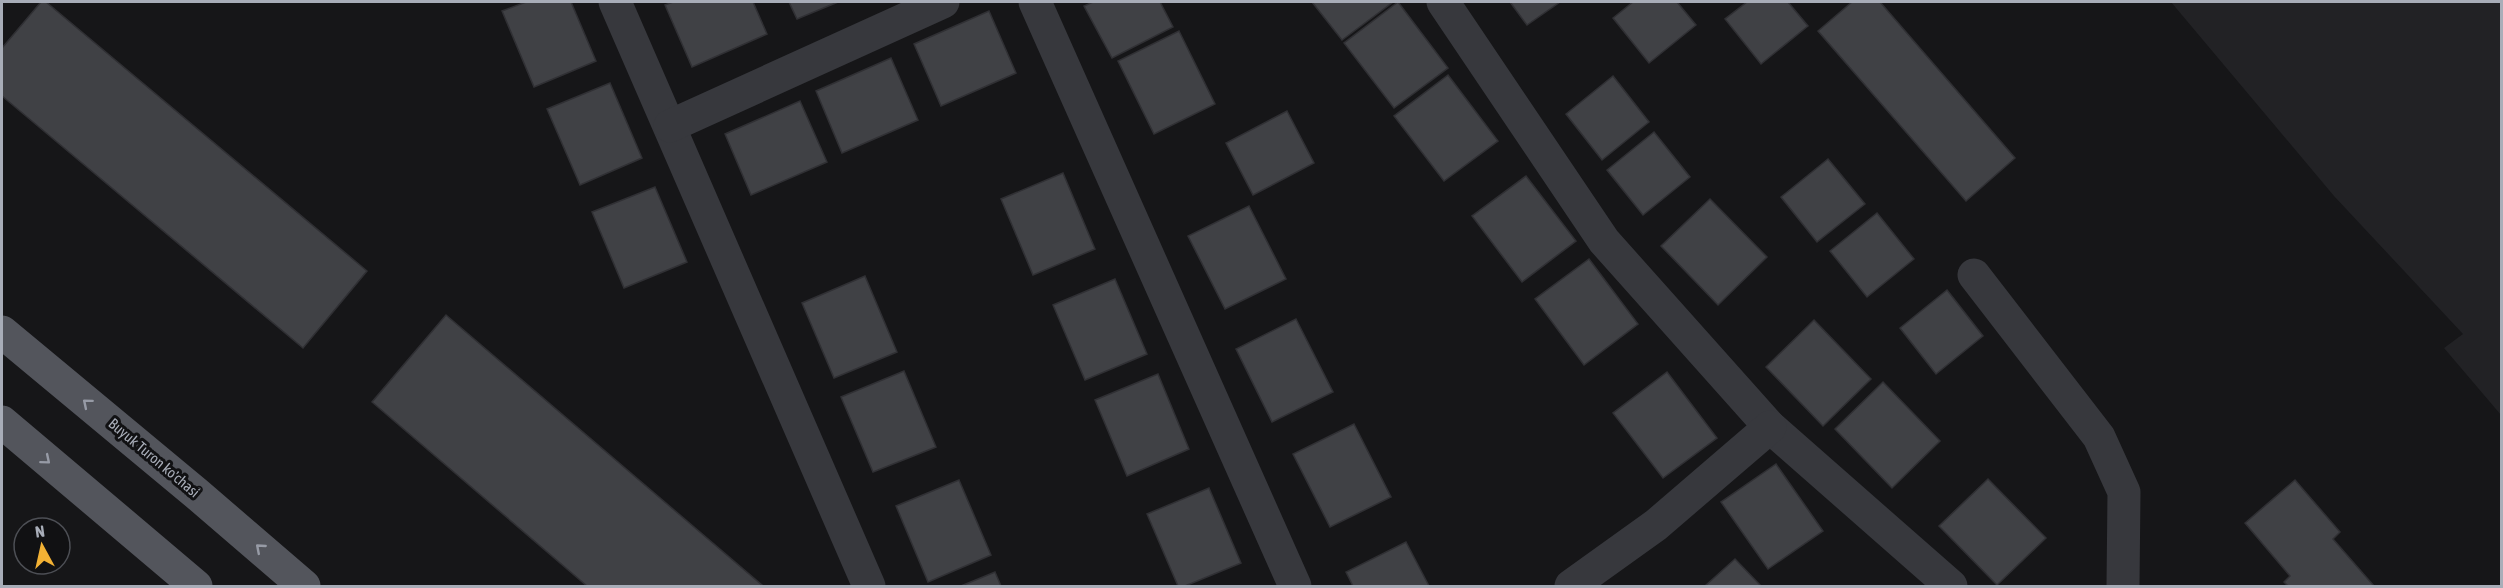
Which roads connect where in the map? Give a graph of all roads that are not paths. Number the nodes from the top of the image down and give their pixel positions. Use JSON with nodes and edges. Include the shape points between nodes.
{"nodes":[{"id":1,"x":615,"y":2,"type":"edge"},
{"id":2,"x":943,"y":2,"type":"edge"},
{"id":3,"x":1035,"y":2,"type":"edge"},
{"id":4,"x":1443,"y":2,"type":"edge"},
{"id":5,"x":670,"y":126,"type":"junction"},
{"id":6,"x":1974,"y":275,"type":"dead end"},
{"id":7,"x":2,"y":332,"type":"edge"},
{"id":8,"x":2,"y":422,"type":"edge"},
{"id":9,"x":1770,"y":427,"type":"junction"},
{"id":10,"x":1286,"y":584,"type":"edge"},
{"id":11,"x":196,"y":586,"type":"edge"},
{"id":12,"x":304,"y":586,"type":"edge"},
{"id":13,"x":869,"y":586,"type":"edge"},
{"id":14,"x":1571,"y":586,"type":"edge"},
{"id":15,"x":1951,"y":586,"type":"edge"},
{"id":16,"x":2123,"y":586,"type":"edge"}],
"edges":[{"from":1,"to":5,"type":"street"},
{"from":2,"to":5,"type":"street"},
{"from":3,"to":10,"type":"street"},
{"from":4,"to":9,"type":"street","via":[[1604,242]]},
{"from":5,"to":13,"type":"street"},
{"from":6,"to":16,"type":"street","via":[[2099,437],[2124,492]]},
{"from":12,"to":7,"type":"main road","name":"Buyuk Turon ko'chasi","one_way":true},
{"from":8,"to":11,"type":"main road","one_way":true},
{"from":9,"to":14,"type":"street","via":[[1656,525]]},
{"from":9,"to":15,"type":"street"}]}
